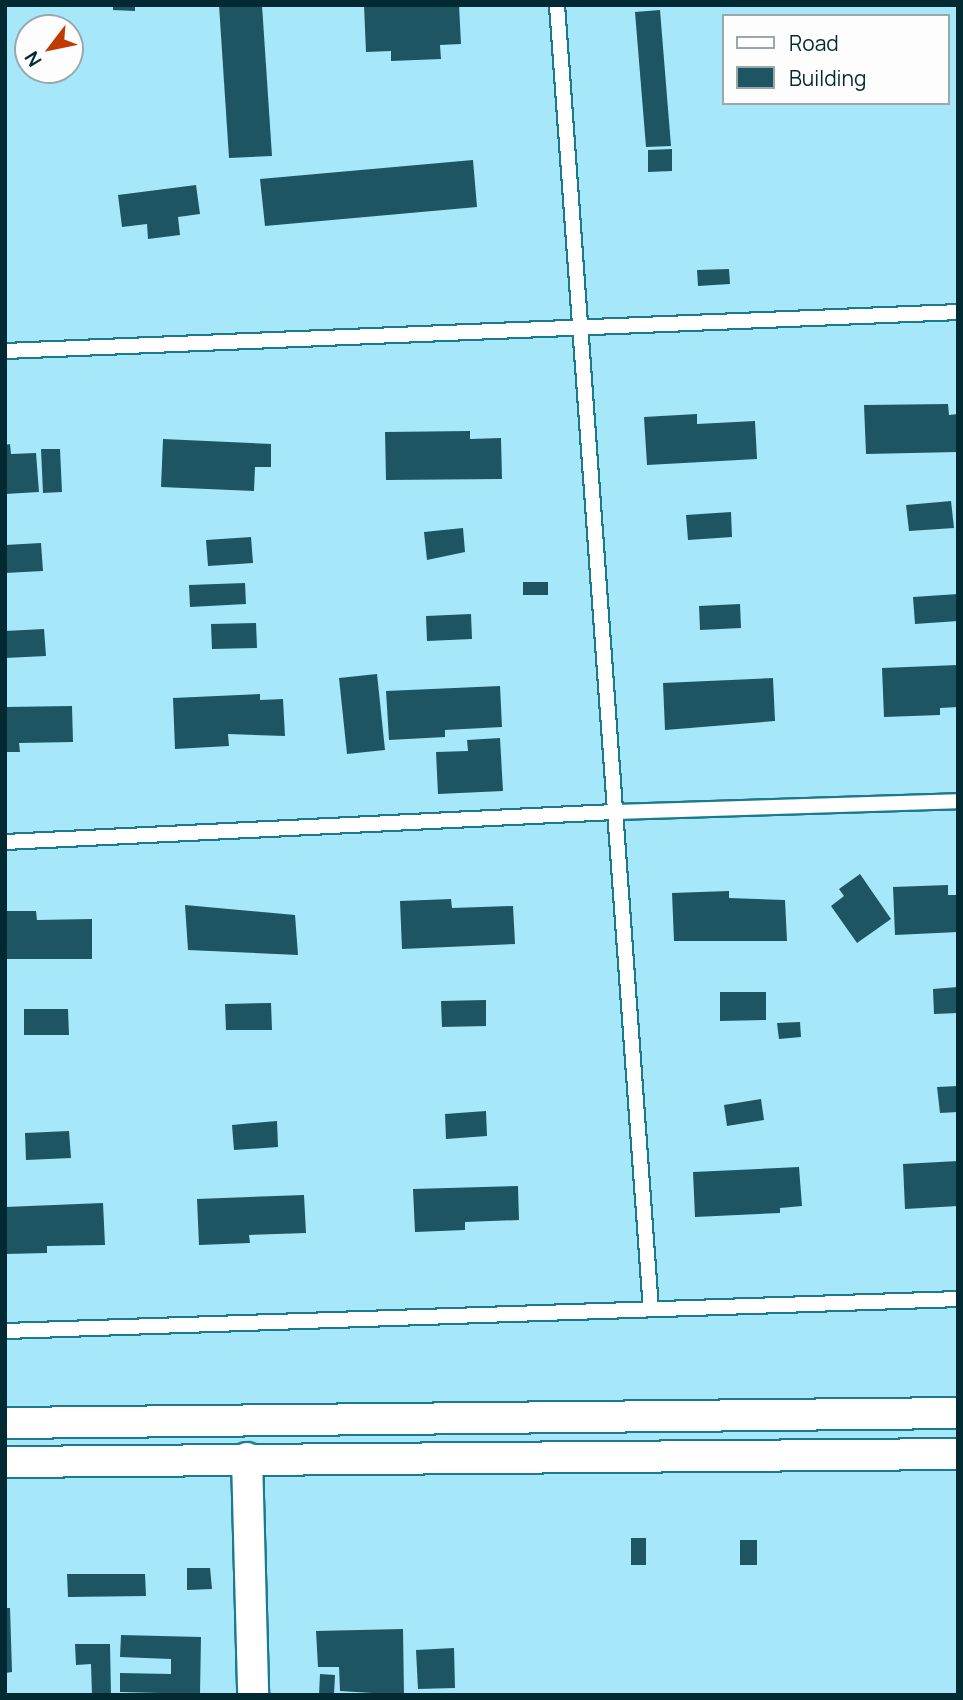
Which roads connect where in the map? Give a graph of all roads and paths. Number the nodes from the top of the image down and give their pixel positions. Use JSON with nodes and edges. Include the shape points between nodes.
{"nodes":[{"id":1,"x":557,"y":5,"type":"edge"},
{"id":2,"x":958,"y":312,"type":"edge"},
{"id":3,"x":580,"y":331,"type":"junction"},
{"id":4,"x":5,"y":351,"type":"edge"},
{"id":5,"x":958,"y":801,"type":"edge"},
{"id":6,"x":615,"y":813,"type":"junction"},
{"id":7,"x":5,"y":842,"type":"edge"},
{"id":8,"x":958,"y":1299,"type":"edge"},
{"id":9,"x":651,"y":1309,"type":"junction"},
{"id":10,"x":5,"y":1331,"type":"edge"},
{"id":11,"x":958,"y":1413,"type":"edge"},
{"id":12,"x":5,"y":1423,"type":"edge"},
{"id":13,"x":958,"y":1454,"type":"edge"},
{"id":14,"x":247,"y":1458,"type":"junction"},
{"id":15,"x":5,"y":1462,"type":"edge"},
{"id":16,"x":253,"y":1695,"type":"edge"}],
"edges":[{"from":1,"to":3,"type":"lane"},
{"from":2,"to":3,"type":"lane"},
{"from":3,"to":4,"type":"lane"},
{"from":3,"to":6,"type":"lane"},
{"from":5,"to":6,"type":"lane"},
{"from":6,"to":7,"type":"lane"},
{"from":6,"to":9,"type":"lane"},
{"from":8,"to":9,"type":"lane"},
{"from":9,"to":10,"type":"lane"},
{"from":11,"to":12,"type":"street"},
{"from":13,"to":14,"type":"street"},
{"from":14,"to":15,"type":"street"},
{"from":14,"to":16,"type":"street"}]}
